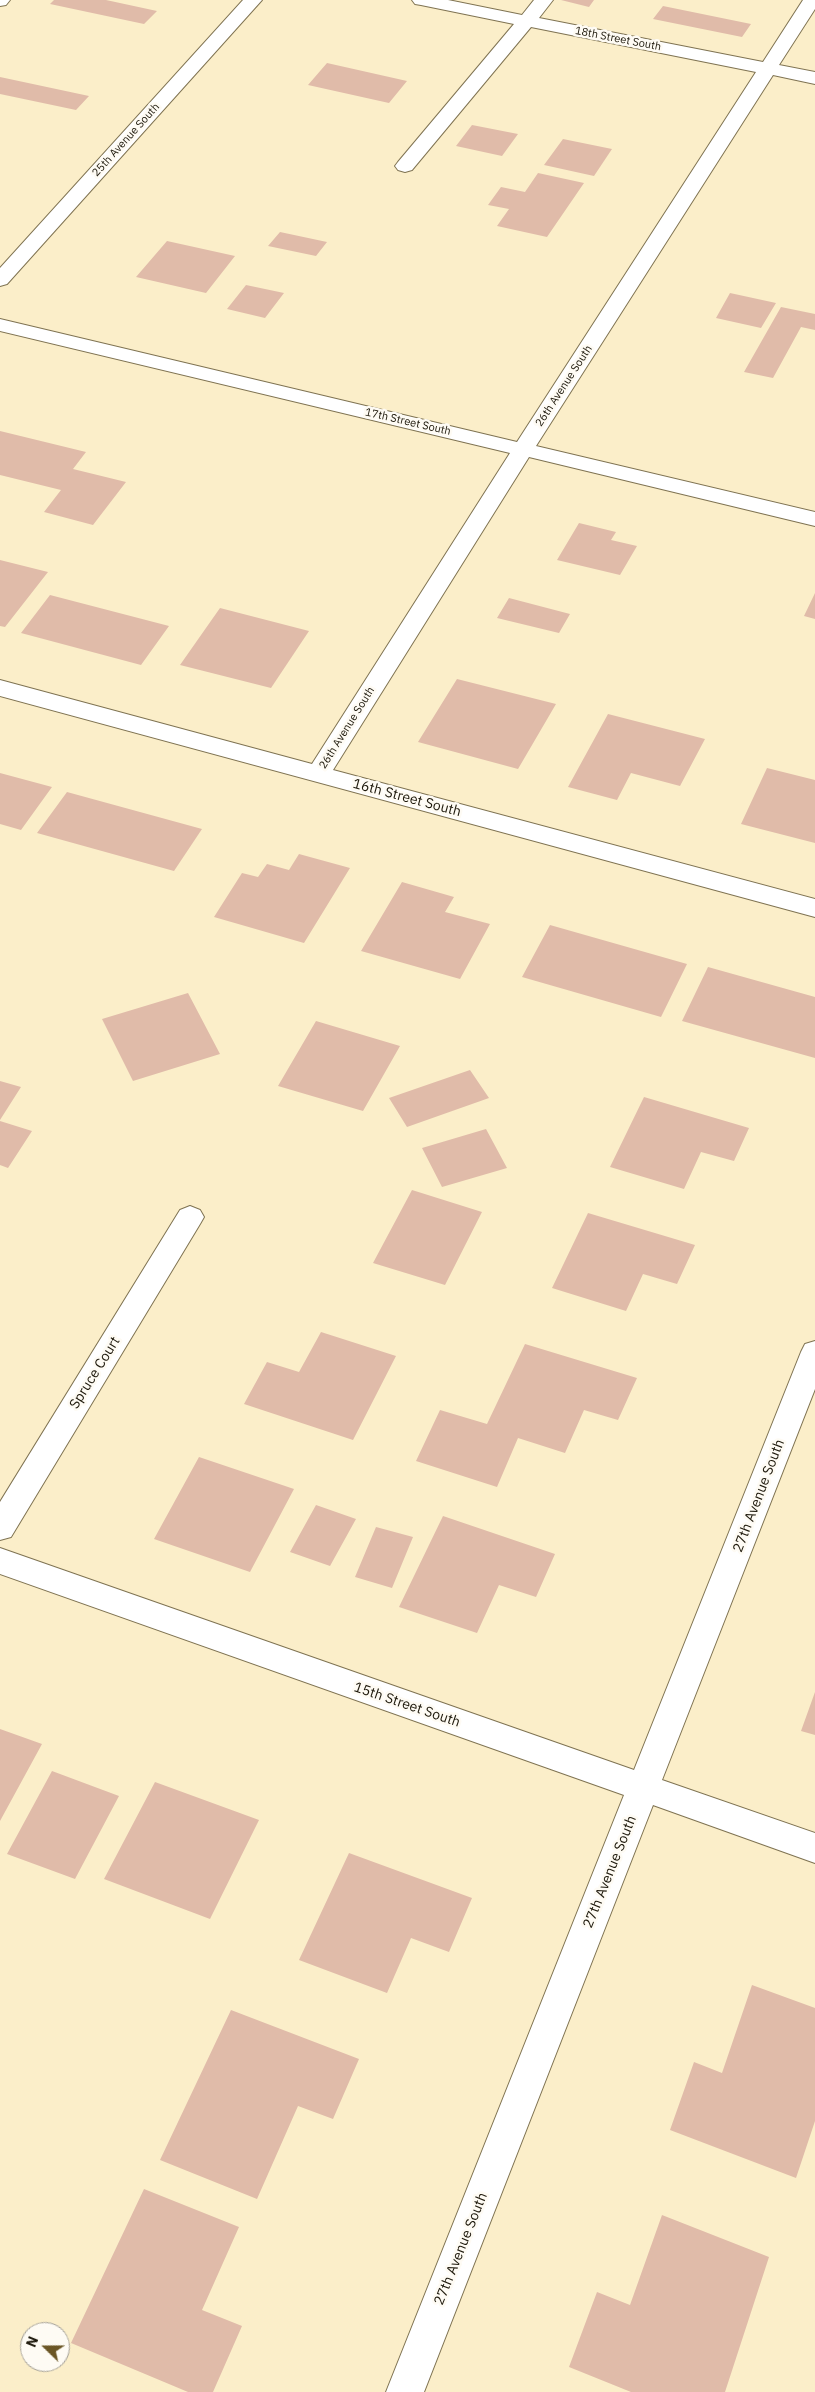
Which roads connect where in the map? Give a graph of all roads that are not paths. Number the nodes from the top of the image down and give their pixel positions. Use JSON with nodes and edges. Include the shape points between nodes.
{"nodes":[{"id":1,"x":253,"y":0,"type":"edge"},
{"id":2,"x":421,"y":0,"type":"edge"},
{"id":3,"x":544,"y":0,"type":"edge"},
{"id":4,"x":812,"y":0,"type":"edge"},
{"id":5,"x":528,"y":21,"type":"junction"},
{"id":6,"x":769,"y":69,"type":"junction"},
{"id":7,"x":815,"y":78,"type":"edge"},
{"id":8,"x":405,"y":166,"type":"dead end"},
{"id":9,"x":0,"y":280,"type":"edge"},
{"id":10,"x":0,"y":325,"type":"edge"},
{"id":11,"x":523,"y":449,"type":"junction"},
{"id":12,"x":815,"y":518,"type":"edge"},
{"id":13,"x":0,"y":688,"type":"edge"},
{"id":14,"x":318,"y":774,"type":"junction"},
{"id":15,"x":815,"y":908,"type":"edge"},
{"id":16,"x":190,"y":1217,"type":"dead end"},
{"id":17,"x":815,"y":1352,"type":"edge"},
{"id":18,"x":0,"y":1528,"type":"edge"},
{"id":19,"x":0,"y":1561,"type":"edge"},
{"id":20,"x":644,"y":1788,"type":"junction"},
{"id":21,"x":815,"y":1848,"type":"edge"},
{"id":22,"x":405,"y":2392,"type":"edge"}],
"edges":[{"from":1,"to":9,"type":"street","name":"25th Avenue South"},
{"from":2,"to":5,"type":"street","name":"18th Street South"},
{"from":3,"to":5,"type":"street"},
{"from":4,"to":6,"type":"street","name":"26th Avenue South"},
{"from":5,"to":6,"type":"street","name":"18th Street South"},
{"from":5,"to":8,"type":"street"},
{"from":6,"to":7,"type":"street","name":"18th Street South"},
{"from":6,"to":11,"type":"street","name":"26th Avenue South"},
{"from":10,"to":11,"type":"street","name":"17th Street South"},
{"from":11,"to":12,"type":"street","name":"17th Street South"},
{"from":11,"to":14,"type":"street","name":"26th Avenue South"},
{"from":13,"to":14,"type":"street","name":"16th Street South"},
{"from":14,"to":15,"type":"street","name":"16th Street South"},
{"from":16,"to":18,"type":"street","name":"Spruce Court"},
{"from":17,"to":20,"type":"street","name":"27th Avenue South"},
{"from":19,"to":20,"type":"street","name":"15th Street South"},
{"from":20,"to":21,"type":"street","name":"15th Street South"},
{"from":20,"to":22,"type":"street","name":"27th Avenue South"}]}
